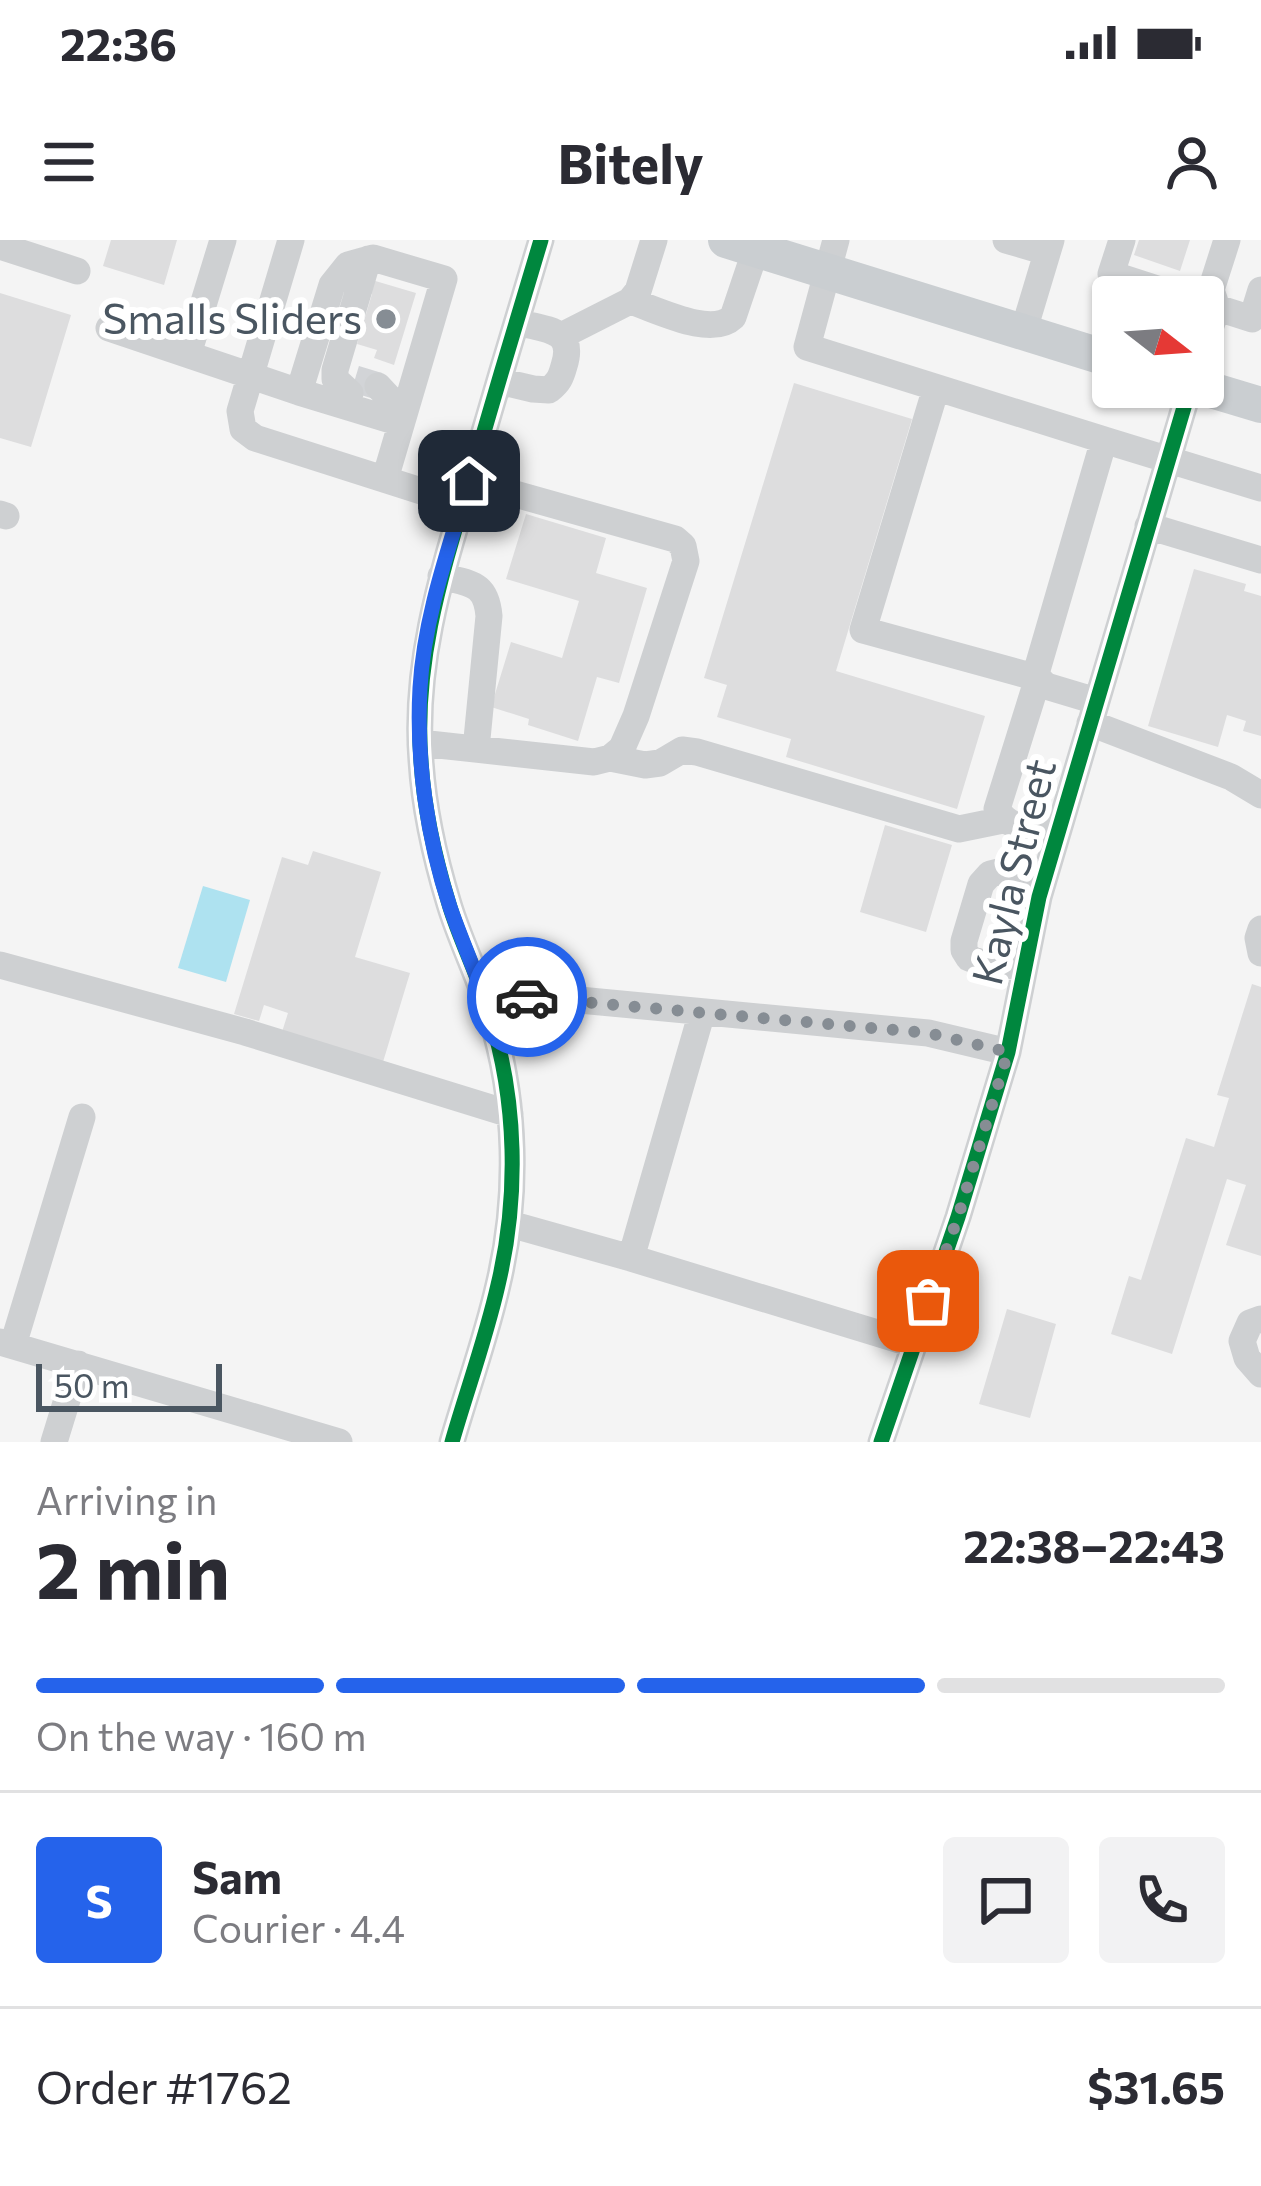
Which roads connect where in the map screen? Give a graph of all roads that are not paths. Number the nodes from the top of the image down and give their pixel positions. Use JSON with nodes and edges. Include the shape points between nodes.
{"nodes":[{"id":1,"x":223,"y":240,"type":"edge"},
{"id":2,"x":291,"y":240,"type":"edge"},
{"id":3,"x":541,"y":240,"type":"edge"},
{"id":4,"x":654,"y":240,"type":"edge"},
{"id":5,"x":1006,"y":240,"type":"edge"},
{"id":6,"x":1122,"y":240,"type":"edge"},
{"id":7,"x":1227,"y":240,"type":"edge"},
{"id":8,"x":747,"y":243,"type":"edge"},
{"id":9,"x":0,"y":245,"type":"edge"},
{"id":10,"x":1049,"y":246,"type":"edge"},
{"id":11,"x":831,"y":256,"type":"edge"},
{"id":12,"x":368,"y":260,"type":"junction"},
{"id":13,"x":77,"y":271,"type":"dead end"},
{"id":14,"x":1117,"y":276,"type":"edge"},
{"id":15,"x":1215,"y":276,"type":"edge"},
{"id":16,"x":1261,"y":290,"type":"edge"},
{"id":17,"x":630,"y":301,"type":"junction"},
{"id":18,"x":1224,"y":310,"type":"edge"},
{"id":19,"x":517,"y":322,"type":"junction"},
{"id":20,"x":109,"y":328,"type":"dead end"},
{"id":21,"x":1023,"y":333,"type":"junction"},
{"id":22,"x":563,"y":335,"type":"junction"},
{"id":23,"x":188,"y":354,"type":"junction"},
{"id":24,"x":1092,"y":354,"type":"edge"},
{"id":25,"x":251,"y":376,"type":"junction"},
{"id":26,"x":499,"y":380,"type":"junction"},
{"id":27,"x":936,"y":388,"type":"junction"},
{"id":28,"x":299,"y":392,"type":"junction"},
{"id":29,"x":1224,"y":394,"type":"edge"},
{"id":30,"x":375,"y":396,"type":"junction"},
{"id":31,"x":1261,"y":405,"type":"edge"},
{"id":32,"x":1184,"y":408,"type":"edge"},
{"id":33,"x":1104,"y":440,"type":"junction"},
{"id":34,"x":1168,"y":460,"type":"junction"},
{"id":35,"x":385,"y":479,"type":"junction"},
{"id":36,"x":1261,"y":488,"type":"edge"},
{"id":37,"x":466,"y":492,"type":"junction"},
{"id":38,"x":1148,"y":526,"type":"junction"},
{"id":39,"x":1261,"y":560,"type":"edge"},
{"id":40,"x":441,"y":576,"type":"junction"},
{"id":41,"x":1038,"y":678,"type":"junction"},
{"id":42,"x":1093,"y":712,"type":"junction"},
{"id":43,"x":421,"y":742,"type":"junction"},
{"id":44,"x":476,"y":749,"type":"junction"},
{"id":45,"x":610,"y":758,"type":"junction"},
{"id":46,"x":1261,"y":795,"type":"edge"},
{"id":47,"x":1003,"y":820,"type":"junction"},
{"id":48,"x":1057,"y":835,"type":"junction"},
{"id":49,"x":1043,"y":882,"type":"junction"},
{"id":50,"x":1261,"y":928,"type":"edge"},
{"id":51,"x":1261,"y":952,"type":"edge"},
{"id":52,"x":0,"y":965,"type":"edge"},
{"id":53,"x":1024,"y":967,"type":"junction"},
{"id":54,"x":486,"y":1002,"type":"junction"},
{"id":55,"x":702,"y":1012,"type":"junction"},
{"id":56,"x":1008,"y":1052,"type":"junction"},
{"id":57,"x":510,"y":1114,"type":"junction"},
{"id":58,"x":82,"y":1118,"type":"dead end"},
{"id":59,"x":510,"y":1224,"type":"junction"},
{"id":60,"x":631,"y":1258,"type":"junction"},
{"id":61,"x":1261,"y":1318,"type":"edge"},
{"id":62,"x":6,"y":1344,"type":"edge"},
{"id":63,"x":913,"y":1344,"type":"junction"},
{"id":64,"x":78,"y":1364,"type":"junction"},
{"id":65,"x":1261,"y":1374,"type":"edge"},
{"id":66,"x":54,"y":1442,"type":"edge"},
{"id":67,"x":339,"y":1442,"type":"edge"},
{"id":68,"x":452,"y":1442,"type":"edge"},
{"id":69,"x":881,"y":1442,"type":"edge"}],
"edges":[{"from":1,"to":23,"type":"street"},
{"from":2,"to":25,"type":"street"},
{"from":3,"to":19,"type":"street"},
{"from":4,"to":17,"type":"street"},
{"from":5,"to":10,"type":"street"},
{"from":6,"to":14,"type":"street","via":[[1111,274]]},
{"from":7,"to":15,"type":"street"},
{"from":8,"to":11,"type":"main road"},
{"from":8,"to":17,"type":"street","via":[[728,323],[709,327]]},
{"from":9,"to":13,"type":"street"},
{"from":10,"to":21,"type":"street"},
{"from":11,"to":21,"type":"main road"},
{"from":11,"to":27,"type":"street","via":[[807,347]]},
{"from":12,"to":28,"type":"street","via":[[348,265],[332,285]]},
{"from":12,"to":30,"type":"street","via":[[334,370],[335,379]]},
{"from":12,"to":30,"type":"street","via":[[444,279]]},
{"from":16,"to":18,"type":"street","via":[[1252,319]]},
{"from":17,"to":22,"type":"street"},
{"from":19,"to":22,"type":"street"},
{"from":19,"to":26,"type":"street"},
{"from":20,"to":23,"type":"street"},
{"from":21,"to":24,"type":"main road"},
{"from":22,"to":26,"type":"street","via":[[568,354],[549,390]]},
{"from":23,"to":25,"type":"street"},
{"from":25,"to":28,"type":"street"},
{"from":25,"to":35,"type":"street","via":[[243,429]]},
{"from":26,"to":37,"type":"street"},
{"from":27,"to":33,"type":"street"},
{"from":27,"to":41,"type":"street","via":[[862,630]]},
{"from":28,"to":30,"type":"street"},
{"from":29,"to":31,"type":"main road"},
{"from":30,"to":35,"type":"street"},
{"from":32,"to":34,"type":"street","name":"Kayla Street"},
{"from":33,"to":34,"type":"street"},
{"from":33,"to":41,"type":"street"},
{"from":34,"to":36,"type":"street"},
{"from":34,"to":38,"type":"street","name":"Kayla Street"},
{"from":35,"to":37,"type":"street"},
{"from":37,"to":40,"type":"street"},
{"from":37,"to":45,"type":"street","via":[[683,546],[686,561],[636,716]]},
{"from":38,"to":39,"type":"street"},
{"from":38,"to":42,"type":"street","name":"Kayla Street"},
{"from":40,"to":43,"type":"street","via":[[424,652]]},
{"from":40,"to":44,"type":"street","via":[[476,585],[488,600]]},
{"from":41,"to":42,"type":"street"},
{"from":41,"to":47,"type":"street","via":[[998,809]]},
{"from":42,"to":46,"type":"street"},
{"from":42,"to":48,"type":"street","name":"Kayla Street"},
{"from":43,"to":44,"type":"street"},
{"from":43,"to":54,"type":"street","via":[[431,835]]},
{"from":44,"to":45,"type":"street"},
{"from":45,"to":47,"type":"street","via":[[645,765],[697,752],[959,829]]},
{"from":47,"to":48,"type":"street"},
{"from":48,"to":49,"type":"street","name":"Kayla Street"},
{"from":49,"to":53,"type":"street","name":"Kayla Street"},
{"from":49,"to":53,"type":"street","via":[[990,874],[964,941],[969,958]]},
{"from":50,"to":51,"type":"street"},
{"from":52,"to":57,"type":"street"},
{"from":53,"to":56,"type":"street","name":"Kayla Street"},
{"from":54,"to":55,"type":"street","via":[[540,998]]},
{"from":54,"to":57,"type":"street"},
{"from":55,"to":56,"type":"street","via":[[928,1033]]},
{"from":55,"to":60,"type":"street"},
{"from":56,"to":63,"type":"street","name":"Kayla Street"},
{"from":57,"to":59,"type":"street"},
{"from":58,"to":62,"type":"street"},
{"from":59,"to":60,"type":"street"},
{"from":59,"to":68,"type":"street"},
{"from":60,"to":63,"type":"street"},
{"from":61,"to":65,"type":"street","via":[[1242,1341]]},
{"from":62,"to":64,"type":"street"},
{"from":63,"to":69,"type":"street","name":"Kayla Street"},
{"from":64,"to":66,"type":"street"},
{"from":64,"to":67,"type":"street"}]}
